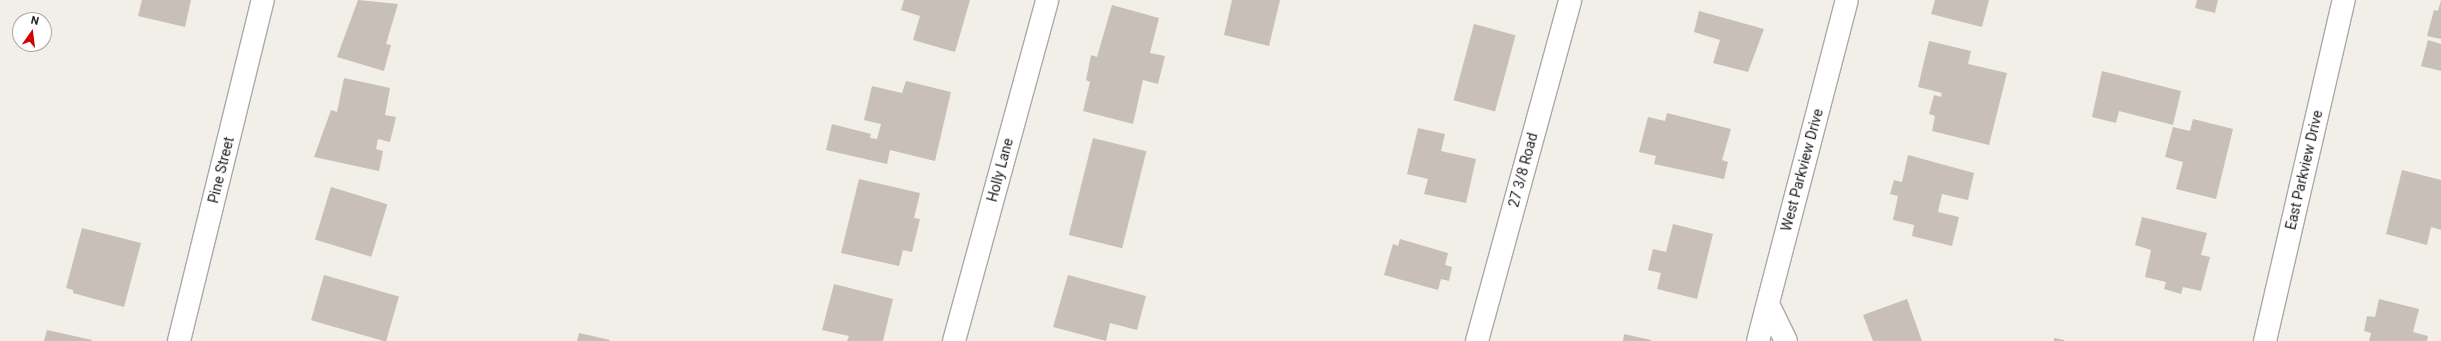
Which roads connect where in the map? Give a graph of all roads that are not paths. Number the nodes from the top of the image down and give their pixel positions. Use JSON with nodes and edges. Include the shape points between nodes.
{"nodes":[{"id":1,"x":263,"y":0,"type":"edge"},
{"id":2,"x":1047,"y":0,"type":"edge"},
{"id":3,"x":1570,"y":0,"type":"edge"},
{"id":4,"x":1847,"y":0,"type":"edge"},
{"id":5,"x":2344,"y":0,"type":"edge"},
{"id":6,"x":1768,"y":304,"type":"junction"},
{"id":7,"x":179,"y":341,"type":"edge"},
{"id":8,"x":954,"y":341,"type":"edge"},
{"id":9,"x":1477,"y":341,"type":"edge"},
{"id":10,"x":1758,"y":341,"type":"edge"},
{"id":11,"x":1786,"y":341,"type":"edge"},
{"id":12,"x":2265,"y":341,"type":"edge"}],
"edges":[{"from":1,"to":7,"type":"street","name":"Pine Street"},
{"from":2,"to":8,"type":"street","name":"Holly Lane"},
{"from":3,"to":9,"type":"street","name":"27 3/8 Road"},
{"from":4,"to":6,"type":"street","name":"West Parkview Drive"},
{"from":5,"to":12,"type":"street","name":"East Parkview Drive"},
{"from":6,"to":10,"type":"street","name":"West Parkview Drive"},
{"from":6,"to":11,"type":"street"}]}
